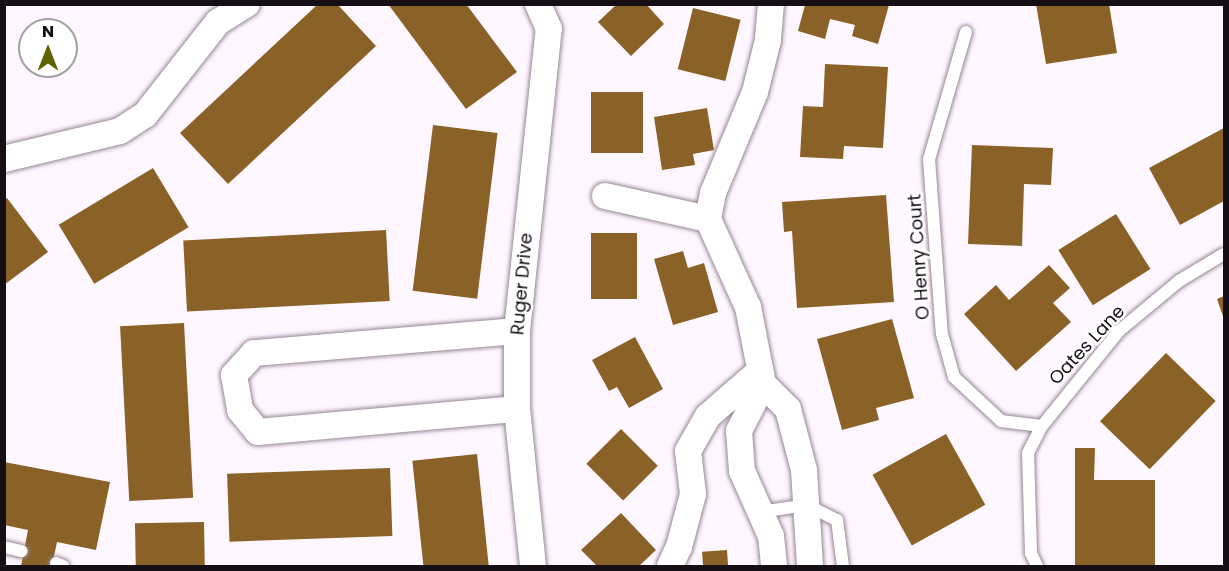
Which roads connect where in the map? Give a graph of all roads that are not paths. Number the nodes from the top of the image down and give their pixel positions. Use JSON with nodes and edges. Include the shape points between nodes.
{"nodes":[{"id":1,"x":247,"y":4,"type":"edge"},
{"id":2,"x":538,"y":4,"type":"edge"},
{"id":3,"x":771,"y":4,"type":"edge"},
{"id":4,"x":966,"y":32,"type":"dead end"},
{"id":5,"x":4,"y":159,"type":"edge"},
{"id":6,"x":605,"y":196,"type":"dead end"},
{"id":7,"x":708,"y":219,"type":"junction"},
{"id":8,"x":1224,"y":254,"type":"edge"},
{"id":9,"x":517,"y":331,"type":"junction"},
{"id":10,"x":762,"y":378,"type":"junction"},
{"id":11,"x":517,"y":410,"type":"junction"},
{"id":12,"x":1042,"y":426,"type":"junction"},
{"id":13,"x":807,"y":505,"type":"junction"},
{"id":14,"x":760,"y":512,"type":"junction"},
{"id":15,"x":4,"y":547,"type":"edge"},
{"id":16,"x":22,"y":551,"type":"dead end"},
{"id":17,"x":533,"y":567,"type":"edge"},
{"id":18,"x":670,"y":567,"type":"edge"},
{"id":19,"x":774,"y":567,"type":"edge"},
{"id":20,"x":810,"y":567,"type":"edge"},
{"id":21,"x":843,"y":567,"type":"edge"},
{"id":22,"x":1037,"y":567,"type":"edge"}],
"edges":[{"from":1,"to":5,"type":"street","via":[[218,22],[145,115],[120,131]]},
{"from":2,"to":9,"type":"street","name":"Ruger Drive","via":[[549,29]]},
{"from":3,"to":7,"type":"street","via":[[768,40],[755,92],[713,193]]},
{"from":4,"to":12,"type":"lane","name":"O Henry Court","via":[[929,159],[942,334],[954,377],[1001,421]]},
{"from":6,"to":7,"type":"street"},
{"from":7,"to":10,"type":"street","via":[[748,307]]},
{"from":8,"to":12,"type":"lane","name":"Oates Lane","via":[[1179,281],[1119,331]]},
{"from":9,"to":11,"type":"street","name":"Ruger Drive"},
{"from":9,"to":11,"type":"street","via":[[254,353],[234,375],[240,410],[258,432]]},
{"from":10,"to":13,"type":"street","via":[[788,410],[804,470]]},
{"from":10,"to":14,"type":"street","via":[[739,431],[742,471]]},
{"from":10,"to":18,"type":"street","via":[[708,416],[688,451],[693,494],[680,548]]},
{"from":11,"to":17,"type":"street","name":"Ruger Drive"},
{"from":12,"to":22,"type":"lane","name":"Oates Lane","via":[[1028,453],[1031,553]]},
{"from":13,"to":14,"type":"lane"},
{"from":13,"to":20,"type":"street"},
{"from":13,"to":21,"type":"lane","via":[[837,520]]},
{"from":14,"to":19,"type":"street","via":[[771,536]]},
{"from":15,"to":16,"type":"lane"}]}
